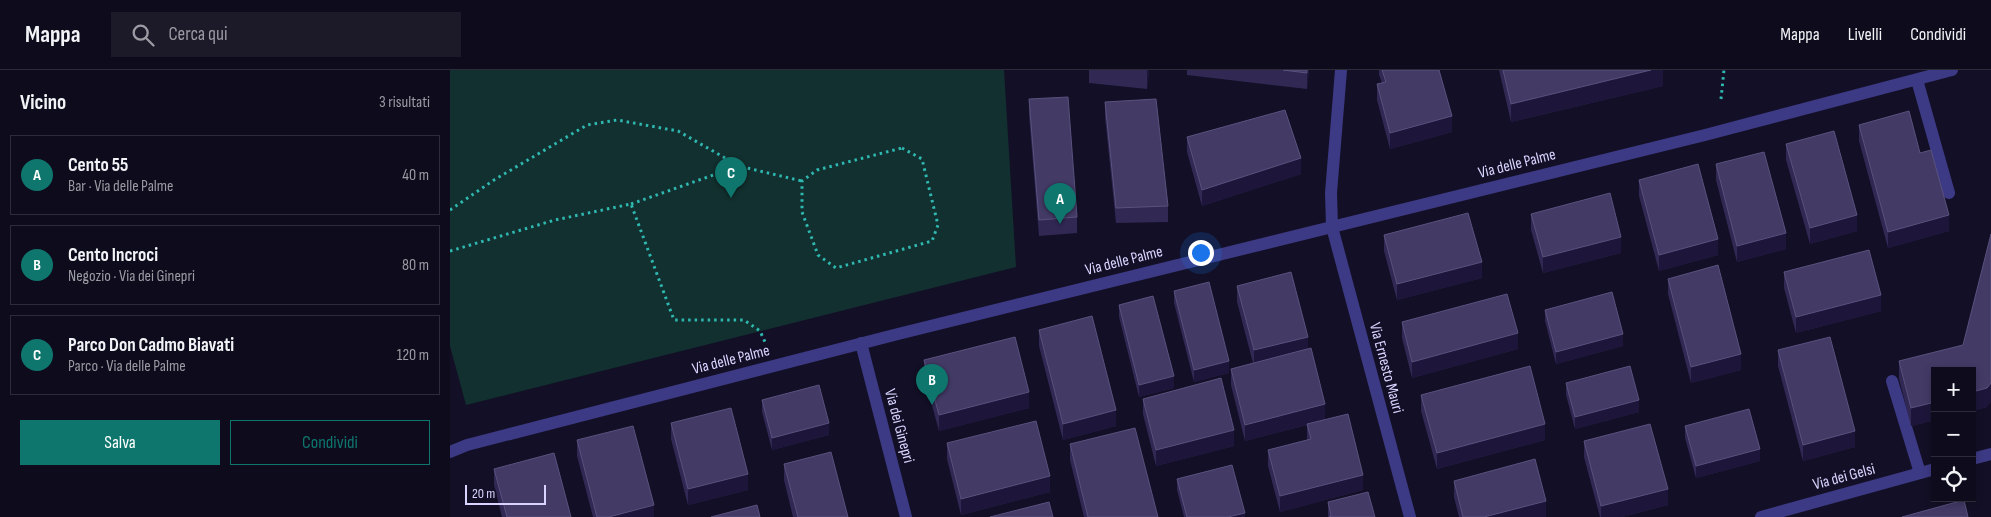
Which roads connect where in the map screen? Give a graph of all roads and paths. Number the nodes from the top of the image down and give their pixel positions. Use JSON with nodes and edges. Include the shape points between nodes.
{"nodes":[{"id":1,"x":1341,"y":70,"type":"edge"},
{"id":2,"x":1724,"y":70,"type":"edge"},
{"id":3,"x":1952,"y":70,"type":"edge"},
{"id":4,"x":1917,"y":80,"type":"junction"},
{"id":5,"x":1721,"y":98,"type":"dead end"},
{"id":6,"x":739,"y":166,"type":"junction"},
{"id":7,"x":802,"y":181,"type":"junction"},
{"id":8,"x":1949,"y":193,"type":"dead end"},
{"id":9,"x":631,"y":204,"type":"junction"},
{"id":10,"x":450,"y":210,"type":"edge"},
{"id":11,"x":1332,"y":227,"type":"junction"},
{"id":12,"x":450,"y":251,"type":"edge"},
{"id":13,"x":765,"y":342,"type":"dead end"},
{"id":14,"x":861,"y":343,"type":"junction"},
{"id":15,"x":1892,"y":381,"type":"dead end"},
{"id":16,"x":450,"y":452,"type":"edge"},
{"id":17,"x":1991,"y":454,"type":"edge"},
{"id":18,"x":1976,"y":458,"type":"edge"},
{"id":19,"x":1931,"y":470,"type":"edge"},
{"id":20,"x":1920,"y":473,"type":"junction"},
{"id":21,"x":906,"y":517,"type":"edge"},
{"id":22,"x":1410,"y":517,"type":"edge"},
{"id":23,"x":1761,"y":517,"type":"edge"}],
"edges":[{"from":1,"to":11,"type":"street","name":"Via Ernesto Mauri"},
{"from":2,"to":5,"type":"path"},
{"from":3,"to":4,"type":"street","name":"Via delle Palme"},
{"from":4,"to":8,"type":"street"},
{"from":4,"to":11,"type":"street","name":"Via delle Palme"},
{"from":6,"to":7,"type":"path"},
{"from":6,"to":9,"type":"path"},
{"from":6,"to":10,"type":"path","via":[[678,131],[617,120],[587,125]]},
{"from":7,"to":7,"type":"path","via":[[802,212],[818,255],[836,268],[932,241],[938,225],[922,159],[902,148],[817,170]]},
{"from":9,"to":12,"type":"path","via":[[555,220]]},
{"from":9,"to":13,"type":"path","via":[[674,320],[744,320],[760,331]]},
{"from":11,"to":14,"type":"street","name":"Via delle Palme"},
{"from":11,"to":22,"type":"street","name":"Via Ernesto Mauri"},
{"from":14,"to":16,"type":"street","name":"Via delle Palme"},
{"from":14,"to":21,"type":"street","name":"Via dei Ginepri"},
{"from":15,"to":20,"type":"street"},
{"from":17,"to":18,"type":"street"},
{"from":19,"to":20,"type":"street","name":"Via dei Gelsi"},
{"from":20,"to":23,"type":"street","name":"Via dei Gelsi"}]}
